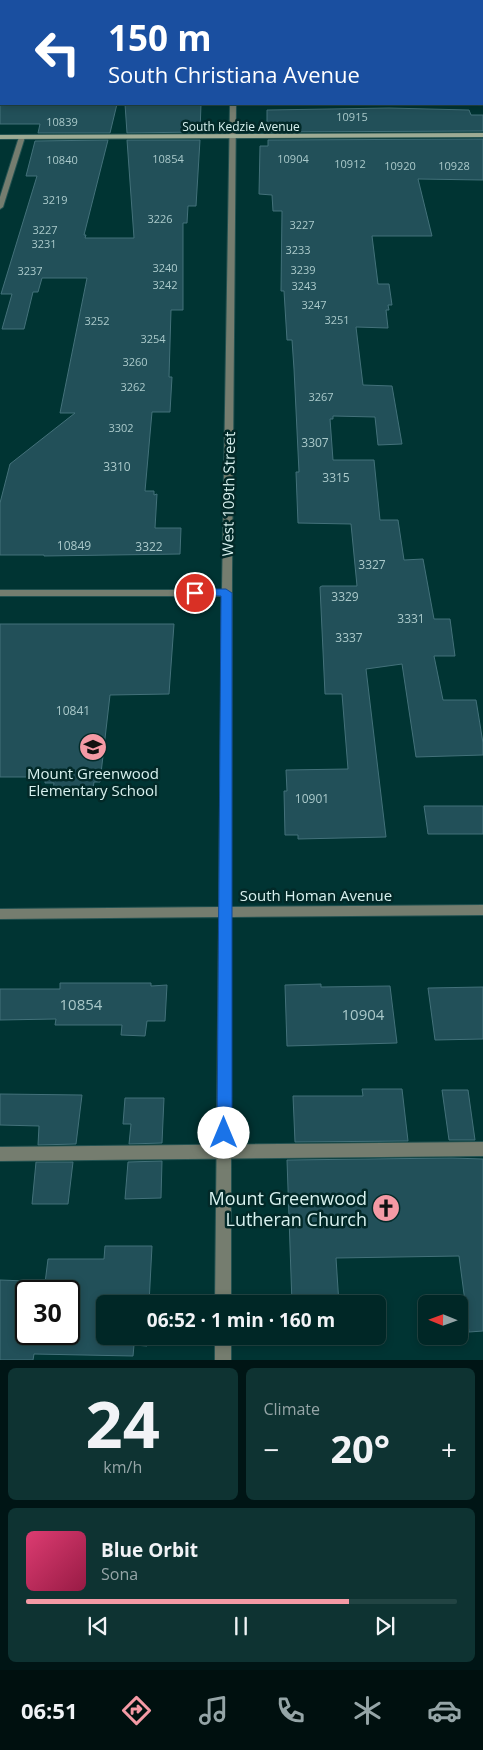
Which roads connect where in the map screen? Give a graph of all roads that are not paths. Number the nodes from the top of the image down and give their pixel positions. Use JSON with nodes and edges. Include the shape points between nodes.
{"nodes":[{"id":1,"x":233,"y":105,"type":"edge"},
{"id":2,"x":483,"y":135,"type":"edge"},
{"id":3,"x":233,"y":136,"type":"junction"},
{"id":4,"x":0,"y":137,"type":"edge"},
{"id":5,"x":22,"y":137,"type":"junction"},
{"id":6,"x":0,"y":207,"type":"edge"},
{"id":7,"x":0,"y":593,"type":"edge"},
{"id":8,"x":226,"y":593,"type":"junction"},
{"id":9,"x":483,"y":910,"type":"edge"},
{"id":10,"x":226,"y":912,"type":"junction"},
{"id":11,"x":0,"y":914,"type":"edge"},
{"id":12,"x":483,"y":1149,"type":"edge"},
{"id":13,"x":224,"y":1152,"type":"junction"},
{"id":14,"x":0,"y":1154,"type":"edge"},
{"id":15,"x":223,"y":1295,"type":"edge"},
{"id":16,"x":223,"y":1345,"type":"edge"},
{"id":17,"x":223,"y":1360,"type":"edge"}],
"edges":[{"from":1,"to":3,"type":"street","name":"West 109th Street"},
{"from":2,"to":3,"type":"main road","name":"South Kedzie Avenue"},
{"from":3,"to":5,"type":"main road","name":"South Kedzie Avenue"},
{"from":3,"to":8,"type":"street","name":"West 109th Street"},
{"from":4,"to":5,"type":"main road","name":"South Kedzie Avenue"},
{"from":5,"to":6,"type":"street"},
{"from":7,"to":8,"type":"street"},
{"from":8,"to":10,"type":"street","name":"West 109th Street"},
{"from":9,"to":10,"type":"street","name":"South Homan Avenue"},
{"from":10,"to":11,"type":"street","name":"South Homan Avenue"},
{"from":10,"to":13,"type":"street","name":"West 109th Street"},
{"from":12,"to":13,"type":"street"},
{"from":13,"to":14,"type":"street"},
{"from":13,"to":15,"type":"street","name":"West 109th Street"},
{"from":16,"to":17,"type":"street"}]}
